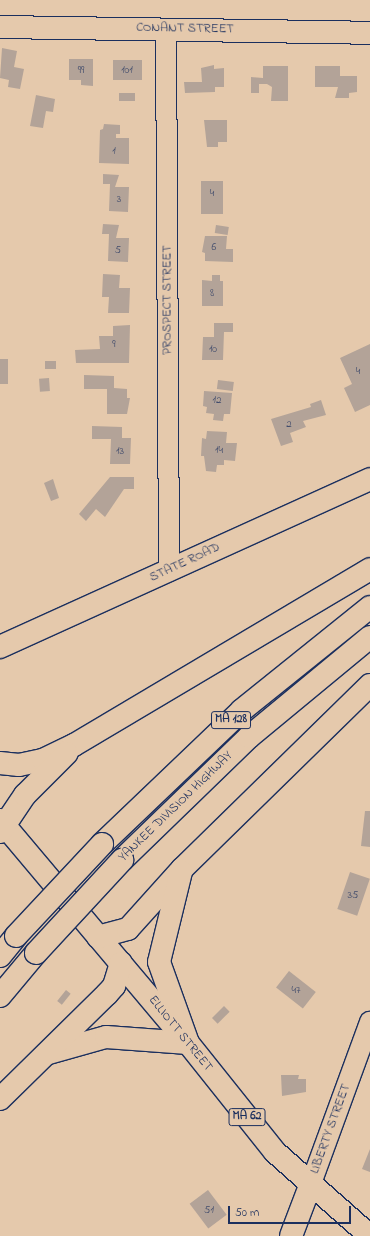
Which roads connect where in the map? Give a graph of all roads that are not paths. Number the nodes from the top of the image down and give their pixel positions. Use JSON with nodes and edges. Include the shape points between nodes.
{"nodes":[{"id":1,"x":0,"y":27,"type":"edge"},
{"id":2,"x":166,"y":29,"type":"junction"},
{"id":3,"x":370,"y":33,"type":"edge"},
{"id":4,"x":370,"y":479,"type":"edge"},
{"id":5,"x":370,"y":569,"type":"edge"},
{"id":6,"x":169,"y":571,"type":"junction"},
{"id":7,"x":370,"y":607,"type":"edge"},
{"id":8,"x":370,"y":637,"type":"edge"},
{"id":9,"x":0,"y":647,"type":"edge"},
{"id":10,"x":370,"y":685,"type":"edge"},
{"id":11,"x":74,"y":745,"type":"junction"},
{"id":12,"x":0,"y":763,"type":"edge"},
{"id":13,"x":2,"y":826,"type":"edge"},
{"id":14,"x":182,"y":869,"type":"junction"},
{"id":15,"x":98,"y":937,"type":"junction"},
{"id":16,"x":0,"y":956,"type":"edge"},
{"id":17,"x":121,"y":963,"type":"junction"},
{"id":18,"x":0,"y":996,"type":"edge"},
{"id":19,"x":370,"y":1022,"type":"edge"},
{"id":20,"x":188,"y":1043,"type":"junction"},
{"id":21,"x":49,"y":1053,"type":"junction"},
{"id":22,"x":0,"y":1099,"type":"edge"},
{"id":23,"x":310,"y":1186,"type":"junction"},
{"id":24,"x":291,"y":1236,"type":"edge"},
{"id":25,"x":370,"y":1236,"type":"edge"}],
"edges":[{"from":1,"to":2,"type":"main road","name":"CONANT STREET"},
{"from":2,"to":3,"type":"main road","name":"CONANT STREET"},
{"from":2,"to":6,"type":"street","name":"PROSPECT STREET"},
{"from":4,"to":6,"type":"main road","name":"STATE ROAD"},
{"from":5,"to":11,"type":"main road"},
{"from":6,"to":9,"type":"main road","name":"STATE ROAD"},
{"from":7,"to":16,"type":"main road","name":"YANKEE DIVISION HIGHWAY","number":"MA 128","bridge":true,"via":[[237,715],[102,844]]},
{"from":8,"to":18,"type":"main road","name":"YANKEE DIVISION HIGHWAY","number":"MA 128","bridge":true,"via":[[248,737],[122,860]]},
{"from":10,"to":14,"type":"main road"},
{"from":11,"to":12,"type":"main road","via":[[43,760],[19,765]]},
{"from":11,"to":13,"type":"main road","via":[[25,795]]},
{"from":13,"to":15,"type":"main road","name":"ELLIOTT STREET","number":"MA 62"},
{"from":14,"to":15,"type":"main road","via":[[128,929]]},
{"from":14,"to":20,"type":"main road","via":[[159,962]]},
{"from":15,"to":17,"type":"main road","name":"ELLIOTT STREET","number":"MA 62"},
{"from":17,"to":20,"type":"main road","name":"ELLIOTT STREET","number":"MA 62"},
{"from":17,"to":21,"type":"main road","via":[[114,986]]},
{"from":19,"to":23,"type":"street","name":"LIBERTY STREET"},
{"from":20,"to":21,"type":"main road","via":[[106,1037]]},
{"from":20,"to":23,"type":"main road","name":"ELLIOTT STREET","number":"MA 62","via":[[275,1152]]},
{"from":21,"to":22,"type":"main road"},
{"from":23,"to":24,"type":"main road","name":"LIBERTY STREET"},
{"from":23,"to":25,"type":"main road","name":"ELLIOTT STREET","number":"MA 62"}]}
